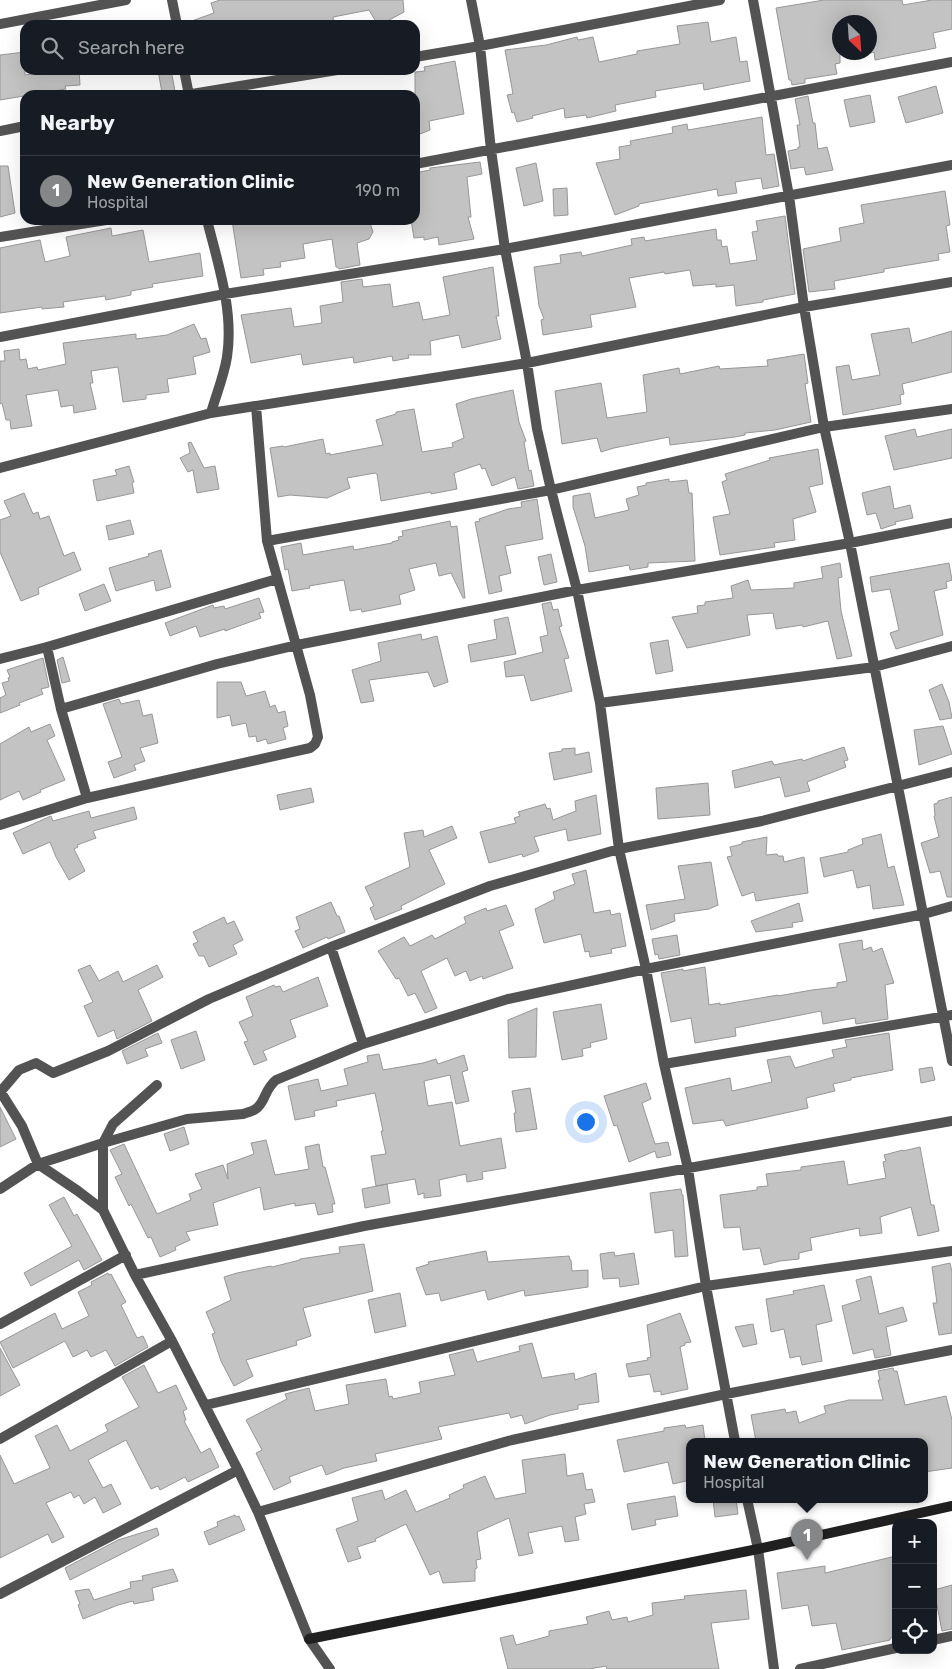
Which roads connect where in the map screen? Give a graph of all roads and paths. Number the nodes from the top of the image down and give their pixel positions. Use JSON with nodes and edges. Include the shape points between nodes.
{"nodes":[{"id":1,"x":126,"y":0,"type":"edge"},
{"id":2,"x":172,"y":0,"type":"edge"},
{"id":3,"x":471,"y":0,"type":"edge"},
{"id":4,"x":720,"y":0,"type":"edge"},
{"id":5,"x":754,"y":0,"type":"edge"},
{"id":6,"x":20,"y":20,"type":"edge"},
{"id":7,"x":21,"y":20,"type":"edge"},
{"id":8,"x":175,"y":20,"type":"edge"},
{"id":9,"x":0,"y":24,"type":"edge"},
{"id":10,"x":480,"y":46,"type":"junction"},
{"id":11,"x":420,"y":56,"type":"edge"},
{"id":12,"x":952,"y":62,"type":"edge"},
{"id":13,"x":185,"y":75,"type":"edge"},
{"id":14,"x":307,"y":75,"type":"edge"},
{"id":15,"x":187,"y":90,"type":"edge"},
{"id":16,"x":218,"y":90,"type":"edge"},
{"id":17,"x":771,"y":97,"type":"junction"},
{"id":18,"x":20,"y":127,"type":"edge"},
{"id":19,"x":0,"y":130,"type":"edge"},
{"id":20,"x":491,"y":150,"type":"junction"},
{"id":21,"x":420,"y":163,"type":"edge"},
{"id":22,"x":952,"y":165,"type":"edge"},
{"id":23,"x":789,"y":196,"type":"junction"},
{"id":24,"x":75,"y":225,"type":"edge"},
{"id":25,"x":208,"y":225,"type":"edge"},
{"id":26,"x":0,"y":237,"type":"edge"},
{"id":27,"x":505,"y":249,"type":"junction"},
{"id":28,"x":952,"y":282,"type":"edge"},
{"id":29,"x":225,"y":294,"type":"junction"},
{"id":30,"x":804,"y":307,"type":"junction"},
{"id":31,"x":0,"y":337,"type":"edge"},
{"id":32,"x":527,"y":363,"type":"junction"},
{"id":33,"x":256,"y":406,"type":"junction"},
{"id":34,"x":952,"y":409,"type":"edge"},
{"id":35,"x":211,"y":413,"type":"junction"},
{"id":36,"x":824,"y":428,"type":"junction"},
{"id":37,"x":0,"y":468,"type":"edge"},
{"id":38,"x":551,"y":490,"type":"junction"},
{"id":39,"x":952,"y":523,"type":"edge"},
{"id":40,"x":267,"y":541,"type":"junction"},
{"id":41,"x":850,"y":543,"type":"junction"},
{"id":42,"x":277,"y":579,"type":"junction"},
{"id":43,"x":577,"y":590,"type":"junction"},
{"id":44,"x":297,"y":645,"type":"junction"},
{"id":45,"x":952,"y":646,"type":"edge"},
{"id":46,"x":47,"y":647,"type":"junction"},
{"id":47,"x":0,"y":659,"type":"edge"},
{"id":48,"x":874,"y":667,"type":"junction"},
{"id":49,"x":600,"y":702,"type":"junction"},
{"id":50,"x":61,"y":709,"type":"junction"},
{"id":51,"x":952,"y":772,"type":"edge"},
{"id":52,"x":897,"y":786,"type":"junction"},
{"id":53,"x":87,"y":798,"type":"junction"},
{"id":54,"x":0,"y":825,"type":"edge"},
{"id":55,"x":619,"y":850,"type":"junction"},
{"id":56,"x":952,"y":906,"type":"edge"},
{"id":57,"x":924,"y":914,"type":"junction"},
{"id":58,"x":331,"y":947,"type":"junction"},
{"id":59,"x":646,"y":969,"type":"junction"},
{"id":60,"x":948,"y":1016,"type":"edge"},
{"id":61,"x":363,"y":1044,"type":"junction"},
{"id":62,"x":952,"y":1061,"type":"edge"},
{"id":63,"x":664,"y":1064,"type":"junction"},
{"id":64,"x":157,"y":1085,"type":"dead end"},
{"id":65,"x":0,"y":1091,"type":"edge"},
{"id":66,"x":952,"y":1121,"type":"edge"},
{"id":67,"x":103,"y":1144,"type":"junction"},
{"id":68,"x":38,"y":1164,"type":"junction"},
{"id":69,"x":688,"y":1169,"type":"junction"},
{"id":70,"x":0,"y":1189,"type":"edge"},
{"id":71,"x":103,"y":1210,"type":"junction"},
{"id":72,"x":952,"y":1251,"type":"edge"},
{"id":73,"x":126,"y":1255,"type":"junction"},
{"id":74,"x":135,"y":1275,"type":"junction"},
{"id":75,"x":706,"y":1286,"type":"junction"},
{"id":76,"x":0,"y":1324,"type":"edge"},
{"id":77,"x":172,"y":1341,"type":"junction"},
{"id":78,"x":952,"y":1350,"type":"edge"},
{"id":79,"x":726,"y":1394,"type":"junction"},
{"id":80,"x":206,"y":1405,"type":"junction"},
{"id":81,"x":735,"y":1438,"type":"edge"},
{"id":82,"x":0,"y":1439,"type":"edge"},
{"id":83,"x":238,"y":1470,"type":"junction"},
{"id":84,"x":748,"y":1503,"type":"edge"},
{"id":85,"x":952,"y":1506,"type":"edge"},
{"id":86,"x":258,"y":1512,"type":"junction"},
{"id":87,"x":758,"y":1549,"type":"junction"},
{"id":88,"x":0,"y":1594,"type":"edge"},
{"id":89,"x":952,"y":1636,"type":"edge"},
{"id":90,"x":309,"y":1639,"type":"junction"},
{"id":91,"x":937,"y":1639,"type":"edge"},
{"id":92,"x":892,"y":1649,"type":"edge"},
{"id":93,"x":330,"y":1669,"type":"edge"},
{"id":94,"x":774,"y":1669,"type":"edge"},
{"id":95,"x":800,"y":1669,"type":"edge"}],
"edges":[{"from":1,"to":7,"type":"street"},
{"from":2,"to":8,"type":"street"},
{"from":3,"to":10,"type":"street"},
{"from":4,"to":10,"type":"street"},
{"from":5,"to":17,"type":"street"},
{"from":6,"to":9,"type":"street"},
{"from":10,"to":11,"type":"street"},
{"from":10,"to":20,"type":"street"},
{"from":12,"to":17,"type":"street"},
{"from":13,"to":15,"type":"street"},
{"from":14,"to":16,"type":"street"},
{"from":17,"to":20,"type":"street"},
{"from":17,"to":23,"type":"street"},
{"from":18,"to":19,"type":"street"},
{"from":20,"to":21,"type":"street"},
{"from":20,"to":27,"type":"street"},
{"from":22,"to":23,"type":"street"},
{"from":23,"to":27,"type":"street"},
{"from":23,"to":30,"type":"street"},
{"from":24,"to":26,"type":"street"},
{"from":25,"to":29,"type":"street"},
{"from":27,"to":29,"type":"street"},
{"from":27,"to":32,"type":"street"},
{"from":28,"to":30,"type":"street"},
{"from":29,"to":31,"type":"street"},
{"from":29,"to":35,"type":"street","via":[[227,358]]},
{"from":30,"to":32,"type":"street"},
{"from":30,"to":36,"type":"street"},
{"from":32,"to":33,"type":"street"},
{"from":32,"to":38,"type":"street"},
{"from":33,"to":35,"type":"street"},
{"from":33,"to":40,"type":"street"},
{"from":34,"to":36,"type":"street"},
{"from":35,"to":37,"type":"street"},
{"from":36,"to":38,"type":"street"},
{"from":36,"to":41,"type":"street"},
{"from":38,"to":40,"type":"street"},
{"from":38,"to":43,"type":"street"},
{"from":39,"to":41,"type":"street"},
{"from":40,"to":42,"type":"street"},
{"from":41,"to":43,"type":"street"},
{"from":41,"to":48,"type":"street"},
{"from":42,"to":44,"type":"street"},
{"from":42,"to":46,"type":"street"},
{"from":43,"to":44,"type":"street"},
{"from":43,"to":49,"type":"street"},
{"from":44,"to":50,"type":"street","via":[[217,664]]},
{"from":44,"to":53,"type":"street","via":[[310,695],[318,737],[316,744],[310,748]]},
{"from":45,"to":48,"type":"street"},
{"from":46,"to":47,"type":"street"},
{"from":46,"to":50,"type":"street"},
{"from":48,"to":49,"type":"street"},
{"from":48,"to":52,"type":"street"},
{"from":49,"to":55,"type":"street"},
{"from":50,"to":53,"type":"street"},
{"from":51,"to":52,"type":"street"},
{"from":52,"to":55,"type":"street","via":[[762,821]]},
{"from":52,"to":57,"type":"street"},
{"from":53,"to":54,"type":"street"},
{"from":55,"to":58,"type":"street","via":[[490,886]]},
{"from":55,"to":59,"type":"street"},
{"from":56,"to":57,"type":"street"},
{"from":57,"to":59,"type":"street"},
{"from":57,"to":60,"type":"street"},
{"from":58,"to":61,"type":"street"},
{"from":58,"to":65,"type":"street","via":[[209,999],[108,1051],[53,1073],[36,1063],[19,1070]]},
{"from":59,"to":61,"type":"street","via":[[508,999]]},
{"from":59,"to":63,"type":"street"},
{"from":60,"to":62,"type":"street"},
{"from":60,"to":63,"type":"street"},
{"from":61,"to":67,"type":"street","via":[[276,1080],[258,1108],[252,1111],[187,1119]]},
{"from":63,"to":69,"type":"street"},
{"from":64,"to":67,"type":"street","via":[[112,1124]]},
{"from":65,"to":68,"type":"street","via":[[22,1126]]},
{"from":66,"to":69,"type":"street"},
{"from":67,"to":68,"type":"street"},
{"from":67,"to":71,"type":"street"},
{"from":68,"to":70,"type":"street"},
{"from":68,"to":71,"type":"street"},
{"from":69,"to":74,"type":"street","via":[[364,1226]]},
{"from":69,"to":75,"type":"street"},
{"from":71,"to":73,"type":"street"},
{"from":72,"to":75,"type":"street"},
{"from":73,"to":74,"type":"street"},
{"from":73,"to":76,"type":"street"},
{"from":74,"to":77,"type":"street"},
{"from":75,"to":79,"type":"street"},
{"from":75,"to":80,"type":"street"},
{"from":77,"to":80,"type":"street"},
{"from":77,"to":82,"type":"street"},
{"from":78,"to":79,"type":"street"},
{"from":79,"to":81,"type":"street"},
{"from":79,"to":86,"type":"street","via":[[512,1440]]},
{"from":80,"to":83,"type":"street"},
{"from":83,"to":86,"type":"street"},
{"from":83,"to":88,"type":"street"},
{"from":84,"to":87,"type":"street"},
{"from":85,"to":87,"type":"street"},
{"from":86,"to":90,"type":"street"},
{"from":87,"to":90,"type":"street"},
{"from":87,"to":94,"type":"street"},
{"from":89,"to":91,"type":"street"},
{"from":90,"to":93,"type":"street"},
{"from":92,"to":95,"type":"street"}]}
